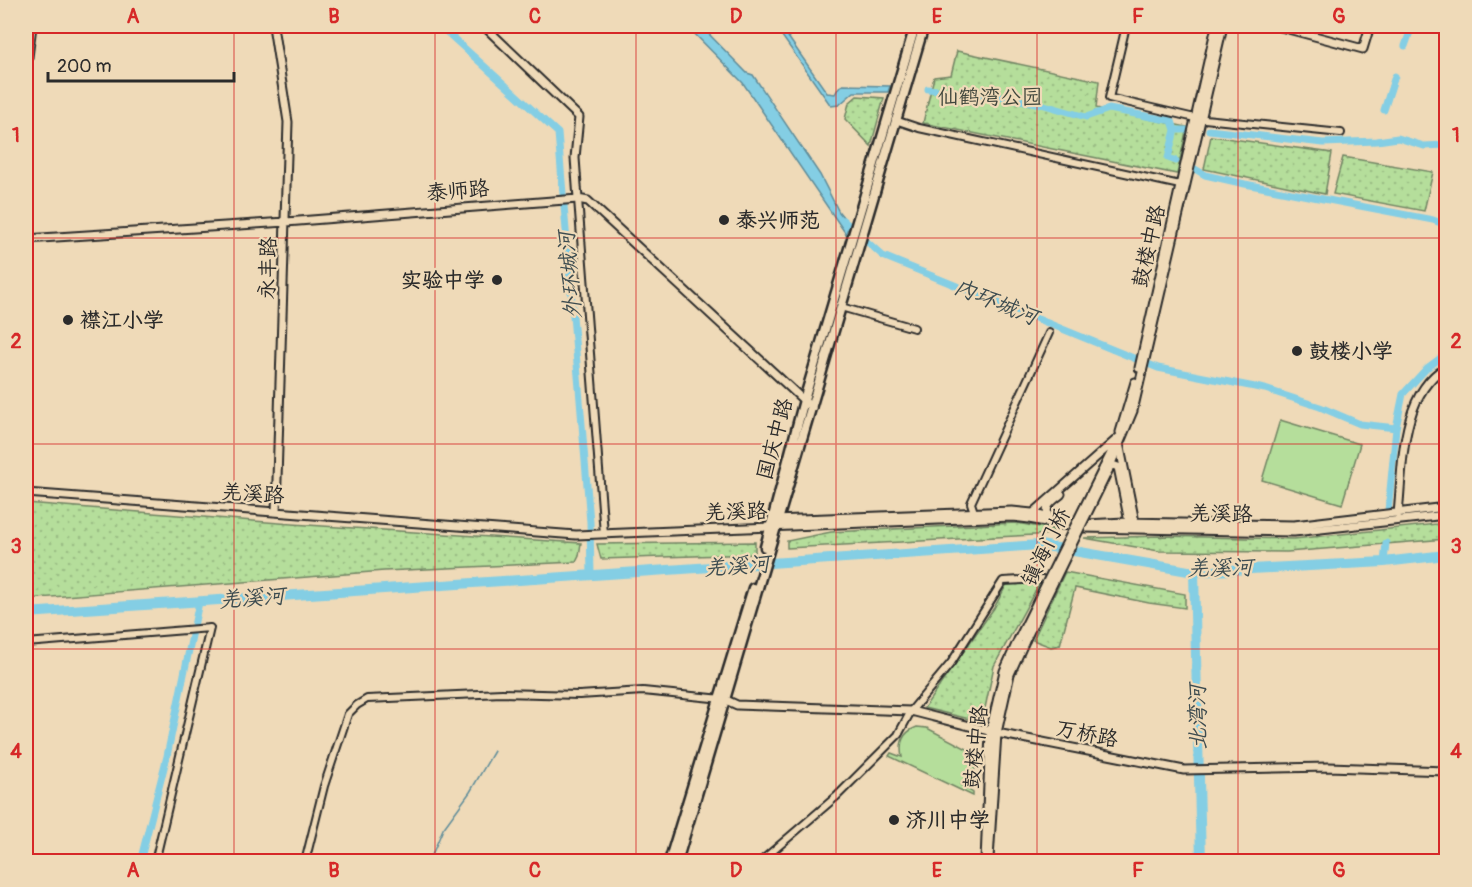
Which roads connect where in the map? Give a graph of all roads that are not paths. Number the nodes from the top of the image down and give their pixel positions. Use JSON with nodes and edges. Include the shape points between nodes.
{"nodes":[{"id":1,"x":32,"y":26,"type":"edge"},
{"id":2,"x":273,"y":26,"type":"edge"},
{"id":3,"x":484,"y":26,"type":"edge"},
{"id":4,"x":915,"y":26,"type":"edge"},
{"id":5,"x":924,"y":26,"type":"edge"},
{"id":6,"x":1126,"y":26,"type":"edge"},
{"id":7,"x":1216,"y":26,"type":"edge"},
{"id":8,"x":1223,"y":26,"type":"edge"},
{"id":9,"x":1277,"y":26,"type":"edge"},
{"id":10,"x":1370,"y":26,"type":"edge"},
{"id":11,"x":26,"y":73,"type":"edge"},
{"id":12,"x":1198,"y":119,"type":"junction"},
{"id":13,"x":895,"y":120,"type":"junction"},
{"id":14,"x":1341,"y":133,"type":"dead end"},
{"id":15,"x":1180,"y":185,"type":"junction"},
{"id":16,"x":575,"y":199,"type":"junction"},
{"id":17,"x":286,"y":222,"type":"junction"},
{"id":18,"x":858,"y":228,"type":"junction"},
{"id":19,"x":26,"y":239,"type":"edge"},
{"id":20,"x":841,"y":307,"type":"junction"},
{"id":21,"x":914,"y":328,"type":"dead end"},
{"id":22,"x":1049,"y":333,"type":"dead end"},
{"id":23,"x":1142,"y":363,"type":"junction"},
{"id":24,"x":1446,"y":366,"type":"edge"},
{"id":25,"x":804,"y":400,"type":"junction"},
{"id":26,"x":812,"y":408,"type":"junction"},
{"id":27,"x":1119,"y":442,"type":"junction"},
{"id":28,"x":1107,"y":467,"type":"junction"},
{"id":29,"x":26,"y":494,"type":"edge"},
{"id":30,"x":1446,"y":507,"type":"edge"},
{"id":31,"x":276,"y":512,"type":"junction"},
{"id":32,"x":1398,"y":512,"type":"junction"},
{"id":33,"x":1446,"y":515,"type":"edge"},
{"id":34,"x":975,"y":516,"type":"junction"},
{"id":35,"x":1032,"y":516,"type":"junction"},
{"id":36,"x":1049,"y":517,"type":"junction"},
{"id":37,"x":1397,"y":520,"type":"junction"},
{"id":38,"x":775,"y":524,"type":"junction"},
{"id":39,"x":1132,"y":526,"type":"junction"},
{"id":40,"x":604,"y":534,"type":"junction"},
{"id":41,"x":1042,"y":579,"type":"dead end"},
{"id":42,"x":1022,"y":640,"type":"joint"},
{"id":43,"x":26,"y":643,"type":"edge"},
{"id":44,"x":722,"y":699,"type":"junction"},
{"id":45,"x":911,"y":711,"type":"junction"},
{"id":46,"x":993,"y":732,"type":"junction"},
{"id":47,"x":1446,"y":771,"type":"edge"},
{"id":48,"x":155,"y":861,"type":"edge"},
{"id":49,"x":305,"y":861,"type":"edge"},
{"id":50,"x":669,"y":861,"type":"edge"},
{"id":51,"x":677,"y":861,"type":"edge"},
{"id":52,"x":760,"y":861,"type":"edge"},
{"id":53,"x":987,"y":861,"type":"edge"}],
"edges":[{"from":1,"to":11,"type":"street"},
{"from":2,"to":17,"type":"street","name":"永丰路","via":[[288,122]]},
{"from":3,"to":16,"type":"street","via":[[579,117]]},
{"from":4,"to":18,"type":"main road","name":"国庆中路"},
{"from":5,"to":13,"type":"main road","name":"国庆中路"},
{"from":6,"to":12,"type":"street","via":[[1109,98]]},
{"from":7,"to":12,"type":"street","name":"鼓楼中路"},
{"from":8,"to":12,"type":"street"},
{"from":9,"to":10,"type":"street","via":[[1364,49]]},
{"from":12,"to":14,"type":"street"},
{"from":12,"to":15,"type":"street","name":"鼓楼中路"},
{"from":12,"to":23,"type":"street"},
{"from":13,"to":15,"type":"street"},
{"from":13,"to":18,"type":"main road","name":"国庆中路"},
{"from":15,"to":23,"type":"street","name":"鼓楼中路"},
{"from":16,"to":17,"type":"street","name":"泰师路"},
{"from":16,"to":25,"type":"street","via":[[588,201]]},
{"from":16,"to":40,"type":"street"},
{"from":17,"to":19,"type":"street","name":"泰师路"},
{"from":17,"to":31,"type":"street","name":"永丰路"},
{"from":18,"to":20,"type":"main road","name":"国庆中路","via":[[858,247]]},
{"from":18,"to":25,"type":"main road","name":"国庆中路","via":[[850,241]]},
{"from":20,"to":21,"type":"street"},
{"from":20,"to":26,"type":"main road","name":"国庆中路"},
{"from":22,"to":34,"type":"street","via":[[971,503]]},
{"from":23,"to":27,"type":"street","name":"镇海门桥","via":[[1133,411]]},
{"from":24,"to":32,"type":"street","via":[[1418,396],[1409,419]]},
{"from":25,"to":26,"type":"street"},
{"from":25,"to":38,"type":"main road","name":"国庆中路"},
{"from":26,"to":38,"type":"main road","name":"国庆中路"},
{"from":27,"to":28,"type":"street","name":"镇海门桥"},
{"from":27,"to":35,"type":"street"},
{"from":27,"to":39,"type":"street"},
{"from":28,"to":36,"type":"street","via":[[1101,458],[1047,506]]},
{"from":28,"to":39,"type":"street","via":[[1118,467]]},
{"from":28,"to":42,"type":"street","name":"镇海门桥","bridge":true},
{"from":29,"to":31,"type":"street","name":"羌溪路"},
{"from":30,"to":32,"type":"street","name":"羌溪路"},
{"from":31,"to":40,"type":"street","name":"羌溪路"},
{"from":32,"to":37,"type":"street"},
{"from":32,"to":39,"type":"street","name":"羌溪路","via":[[1294,525]]},
{"from":33,"to":37,"type":"street","name":"羌溪路"},
{"from":34,"to":35,"type":"street","name":"羌溪路"},
{"from":34,"to":38,"type":"street","name":"羌溪路"},
{"from":35,"to":36,"type":"street","name":"羌溪路"},
{"from":35,"to":39,"type":"street","name":"羌溪路","via":[[1062,526]]},
{"from":36,"to":39,"type":"street","name":"羌溪路"},
{"from":37,"to":39,"type":"street","name":"羌溪路","via":[[1294,532]]},
{"from":38,"to":40,"type":"street","name":"羌溪路"},
{"from":38,"to":44,"type":"main road","name":"国庆中路"},
{"from":41,"to":45,"type":"street","via":[[1003,581],[951,663]]},
{"from":42,"to":46,"type":"street","name":"鼓楼中路","via":[[1004,671]]},
{"from":43,"to":48,"type":"street","via":[[210,628]]},
{"from":44,"to":45,"type":"street","name":"万桥路","via":[[737,705]]},
{"from":44,"to":49,"type":"street","via":[[643,691],[367,699],[348,714]]},
{"from":44,"to":50,"type":"main road"},
{"from":44,"to":51,"type":"main road"},
{"from":45,"to":46,"type":"street","name":"万桥路"},
{"from":45,"to":52,"type":"street","via":[[898,735],[866,767]]},
{"from":46,"to":47,"type":"street","name":"万桥路","via":[[1184,770],[1329,767]]},
{"from":46,"to":53,"type":"street","name":"鼓楼中路"}]}
